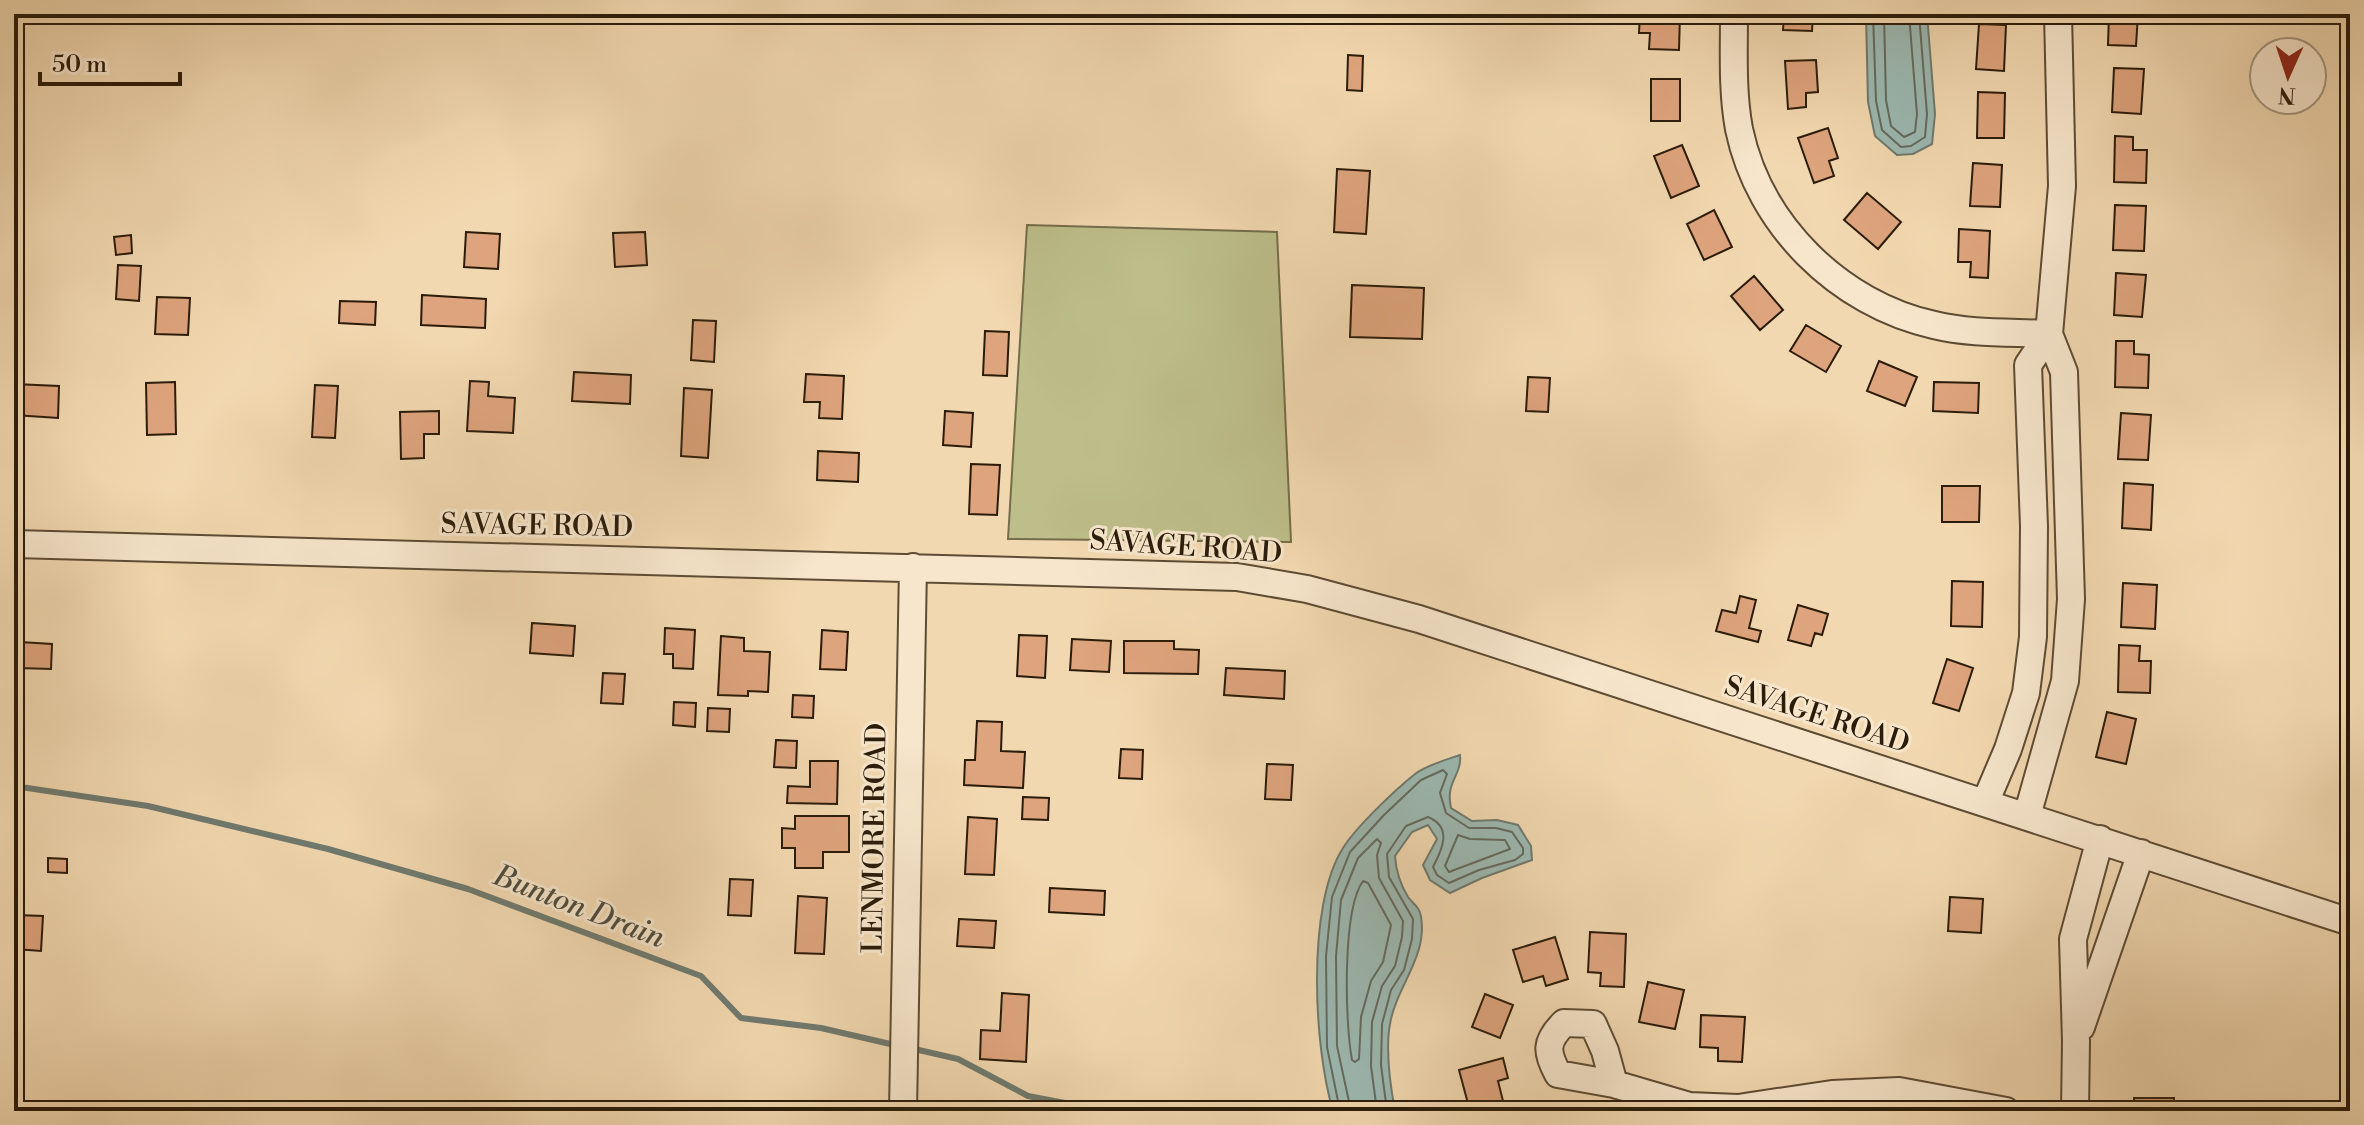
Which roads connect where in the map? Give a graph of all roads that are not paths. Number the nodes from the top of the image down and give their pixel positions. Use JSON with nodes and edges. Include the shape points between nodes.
{"nodes":[{"id":1,"x":1734,"y":14,"type":"edge"},
{"id":2,"x":2058,"y":14,"type":"edge"},
{"id":3,"x":2049,"y":334,"type":"junction"},
{"id":4,"x":14,"y":544,"type":"edge"},
{"id":5,"x":913,"y":567,"type":"junction"},
{"id":6,"x":2035,"y":598,"type":"junction"},
{"id":7,"x":2071,"y":599,"type":"junction"},
{"id":8,"x":1985,"y":803,"type":"junction"},
{"id":9,"x":2027,"y":816,"type":"junction"},
{"id":10,"x":2100,"y":839,"type":"junction"},
{"id":11,"x":2141,"y":853,"type":"junction"},
{"id":12,"x":2350,"y":922,"type":"edge"},
{"id":13,"x":2076,"y":1041,"type":"junction"},
{"id":14,"x":1614,"y":1084,"type":"dead end"},
{"id":15,"x":903,"y":1111,"type":"edge"},
{"id":16,"x":2006,"y":1111,"type":"edge"},
{"id":17,"x":2075,"y":1111,"type":"edge"}],
"edges":[{"from":1,"to":3,"type":"street","via":[[1734,90],[1745,151],[1763,195],[1810,258],[1852,292],[1899,315],[1969,331]]},
{"from":2,"to":3,"type":"street","via":[[2062,186]]},
{"from":3,"to":6,"type":"street","via":[[2028,365]]},
{"from":3,"to":7,"type":"street","via":[[2064,372]]},
{"from":4,"to":5,"type":"street","name":"SAVAGE ROAD"},
{"from":5,"to":8,"type":"street","name":"SAVAGE ROAD","via":[[1237,577],[1307,589],[1419,619]]},
{"from":5,"to":15,"type":"street","name":"LENMORE ROAD"},
{"from":6,"to":7,"type":"street"},
{"from":6,"to":8,"type":"street","via":[[2026,693]]},
{"from":7,"to":9,"type":"street","via":[[2065,681]]},
{"from":8,"to":9,"type":"street","name":"SAVAGE ROAD"},
{"from":9,"to":10,"type":"street","name":"SAVAGE ROAD"},
{"from":10,"to":11,"type":"street","name":"SAVAGE ROAD"},
{"from":10,"to":13,"type":"street","via":[[2073,939]]},
{"from":11,"to":12,"type":"street","name":"SAVAGE ROAD"},
{"from":11,"to":13,"type":"street"},
{"from":13,"to":17,"type":"street"},
{"from":14,"to":16,"type":"street","via":[[1689,1106],[1738,1108],[1832,1094],[1899,1091]]}]}
